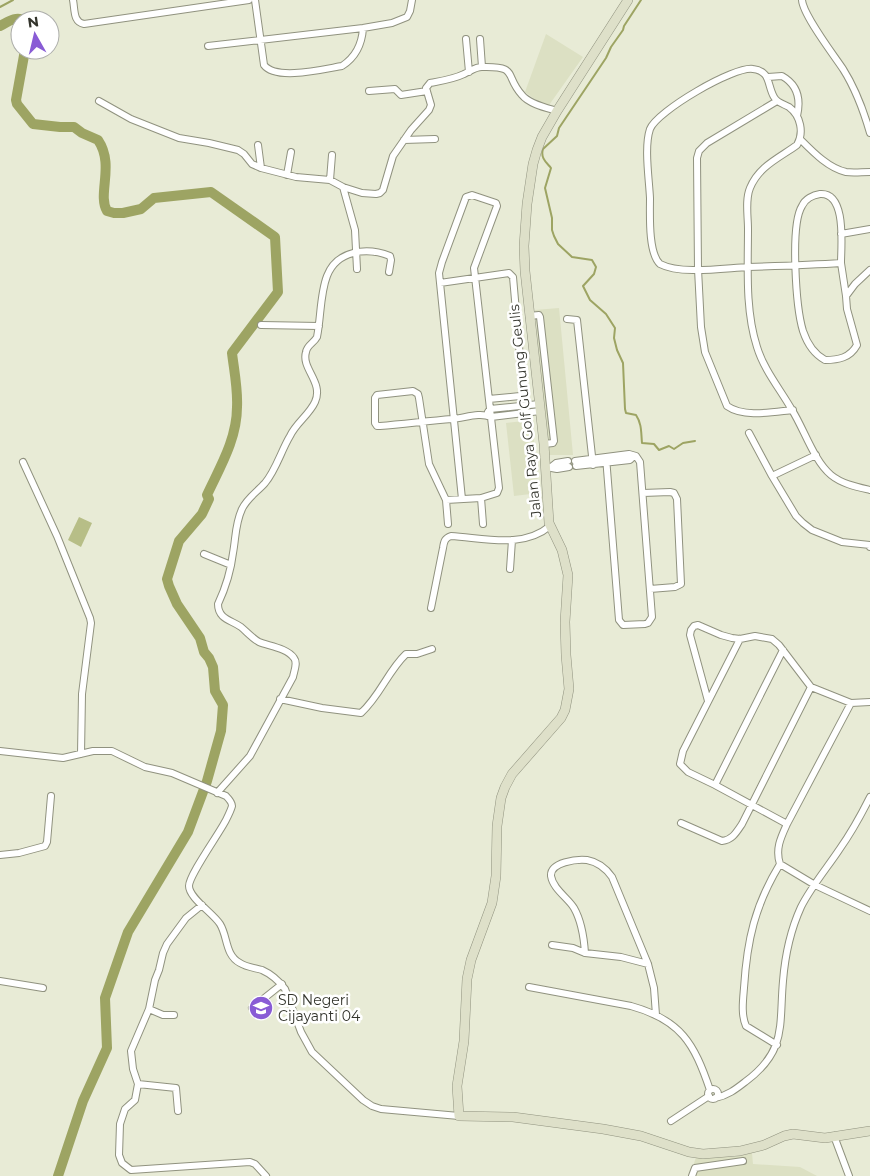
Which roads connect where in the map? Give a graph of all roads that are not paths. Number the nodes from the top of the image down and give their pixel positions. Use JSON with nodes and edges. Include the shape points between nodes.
{"nodes":[{"id":1,"x":74,"y":0,"type":"edge"},
{"id":2,"x":249,"y":0,"type":"edge"},
{"id":3,"x":255,"y":0,"type":"edge"},
{"id":4,"x":412,"y":0,"type":"edge"},
{"id":5,"x":628,"y":0,"type":"edge"},
{"id":6,"x":802,"y":0,"type":"edge"},
{"id":7,"x":363,"y":28,"type":"junction"},
{"id":8,"x":466,"y":39,"type":"dead end"},
{"id":9,"x":480,"y":39,"type":"dead end"},
{"id":10,"x":260,"y":40,"type":"junction"},
{"id":11,"x":208,"y":46,"type":"dead end"},
{"id":12,"x":482,"y":67,"type":"junction"},
{"id":13,"x":469,"y":72,"type":"junction"},
{"id":14,"x":768,"y":77,"type":"junction"},
{"id":15,"x":369,"y":91,"type":"dead end"},
{"id":16,"x":427,"y":91,"type":"junction"},
{"id":17,"x":99,"y":101,"type":"dead end"},
{"id":18,"x":777,"y":101,"type":"junction"},
{"id":19,"x":557,"y":111,"type":"junction"},
{"id":20,"x":797,"y":116,"type":"junction"},
{"id":21,"x":870,"y":133,"type":"edge"},
{"id":22,"x":435,"y":139,"type":"dead end"},
{"id":23,"x":800,"y":139,"type":"junction"},
{"id":24,"x":404,"y":140,"type":"junction"},
{"id":25,"x":258,"y":144,"type":"dead end"},
{"id":26,"x":291,"y":152,"type":"dead end"},
{"id":27,"x":332,"y":155,"type":"dead end"},
{"id":28,"x":261,"y":168,"type":"junction"},
{"id":29,"x":870,"y":172,"type":"edge"},
{"id":30,"x":287,"y":175,"type":"junction"},
{"id":31,"x":330,"y":180,"type":"junction"},
{"id":32,"x":343,"y":187,"type":"junction"},
{"id":33,"x":870,"y":229,"type":"edge"},
{"id":34,"x":841,"y":234,"type":"junction"},
{"id":35,"x":357,"y":251,"type":"junction"},
{"id":36,"x":842,"y":263,"type":"junction"},
{"id":37,"x":796,"y":266,"type":"junction"},
{"id":38,"x":748,"y":267,"type":"junction"},
{"id":39,"x":357,"y":269,"type":"dead end"},
{"id":40,"x":698,"y":270,"type":"junction"},
{"id":41,"x":870,"y":270,"type":"edge"},
{"id":42,"x":388,"y":272,"type":"dead end"},
{"id":43,"x":475,"y":278,"type":"junction"},
{"id":44,"x":440,"y":283,"type":"junction"},
{"id":45,"x":846,"y":296,"type":"junction"},
{"id":46,"x":529,"y":316,"type":"junction"},
{"id":47,"x":567,"y":319,"type":"dead end"},
{"id":48,"x":261,"y":325,"type":"dead end"},
{"id":49,"x":319,"y":326,"type":"junction"},
{"id":50,"x":547,"y":375,"type":"junction"},
{"id":51,"x":537,"y":381,"type":"junction"},
{"id":52,"x":548,"y":384,"type":"junction"},
{"id":53,"x":490,"y":399,"type":"junction"},
{"id":54,"x":540,"y":407,"type":"junction"},
{"id":55,"x":490,"y":409,"type":"junction"},
{"id":56,"x":793,"y":410,"type":"junction"},
{"id":57,"x":488,"y":416,"type":"junction"},
{"id":58,"x":454,"y":419,"type":"junction"},
{"id":59,"x":423,"y":421,"type":"junction"},
{"id":60,"x":749,"y":433,"type":"dead end"},
{"id":61,"x":544,"y":444,"type":"junction"},
{"id":62,"x":816,"y":455,"type":"junction"},
{"id":63,"x":606,"y":460,"type":"junction"},
{"id":64,"x":24,"y":462,"type":"dead end"},
{"id":65,"x":593,"y":462,"type":"junction"},
{"id":66,"x":549,"y":467,"type":"junction"},
{"id":67,"x":772,"y":476,"type":"junction"},
{"id":68,"x":870,"y":490,"type":"edge"},
{"id":69,"x":643,"y":494,"type":"junction"},
{"id":70,"x":481,"y":498,"type":"junction"},
{"id":71,"x":462,"y":499,"type":"junction"},
{"id":72,"x":446,"y":500,"type":"junction"},
{"id":73,"x":448,"y":524,"type":"dead end"},
{"id":74,"x":483,"y":524,"type":"dead end"},
{"id":75,"x":550,"y":526,"type":"junction"},
{"id":76,"x":512,"y":540,"type":"junction"},
{"id":77,"x":870,"y":547,"type":"edge"},
{"id":78,"x":204,"y":554,"type":"dead end"},
{"id":79,"x":231,"y":565,"type":"junction"},
{"id":80,"x":510,"y":569,"type":"dead end"},
{"id":81,"x":650,"y":589,"type":"junction"},
{"id":82,"x":432,"y":608,"type":"dead end"},
{"id":83,"x":740,"y":639,"type":"junction"},
{"id":84,"x":432,"y":649,"type":"dead end"},
{"id":85,"x":783,"y":650,"type":"junction"},
{"id":86,"x":811,"y":687,"type":"junction"},
{"id":87,"x":280,"y":699,"type":"junction"},
{"id":88,"x":708,"y":700,"type":"junction"},
{"id":89,"x":851,"y":702,"type":"junction"},
{"id":90,"x":870,"y":702,"type":"edge"},
{"id":91,"x":0,"y":751,"type":"edge"},
{"id":92,"x":81,"y":754,"type":"junction"},
{"id":93,"x":715,"y":784,"type":"junction"},
{"id":94,"x":214,"y":791,"type":"junction"},
{"id":95,"x":51,"y":796,"type":"dead end"},
{"id":96,"x":870,"y":797,"type":"edge"},
{"id":97,"x":751,"y":805,"type":"junction"},
{"id":98,"x":681,"y":823,"type":"dead end"},
{"id":99,"x":786,"y":824,"type":"junction"},
{"id":100,"x":0,"y":855,"type":"edge"},
{"id":101,"x":780,"y":864,"type":"junction"},
{"id":102,"x":815,"y":885,"type":"junction"},
{"id":103,"x":202,"y":905,"type":"junction"},
{"id":104,"x":870,"y":911,"type":"edge"},
{"id":105,"x":552,"y":945,"type":"dead end"},
{"id":106,"x":585,"y":953,"type":"junction"},
{"id":107,"x":648,"y":964,"type":"junction"},
{"id":108,"x":0,"y":981,"type":"edge"},
{"id":109,"x":282,"y":984,"type":"junction"},
{"id":110,"x":529,"y":987,"type":"dead end"},
{"id":111,"x":43,"y":988,"type":"dead end"},
{"id":112,"x":252,"y":1008,"type":"dead end"},
{"id":113,"x":149,"y":1009,"type":"junction"},
{"id":114,"x":174,"y":1015,"type":"dead end"},
{"id":115,"x":656,"y":1016,"type":"junction"},
{"id":116,"x":777,"y":1045,"type":"junction"},
{"id":117,"x":138,"y":1084,"type":"junction"},
{"id":118,"x":711,"y":1095,"type":"junction"},
{"id":119,"x":178,"y":1111,"type":"dead end"},
{"id":120,"x":459,"y":1116,"type":"junction"},
{"id":121,"x":671,"y":1121,"type":"dead end"},
{"id":122,"x":870,"y":1131,"type":"edge"},
{"id":123,"x":834,"y":1136,"type":"junction"},
{"id":124,"x":743,"y":1161,"type":"dead end"},
{"id":125,"x":266,"y":1176,"type":"edge"},
{"id":126,"x":692,"y":1176,"type":"edge"},
{"id":127,"x":849,"y":1176,"type":"edge"}],
"edges":[{"from":1,"to":2,"type":"street","via":[[76,20],[84,24]]},
{"from":3,"to":10,"type":"street"},
{"from":4,"to":7,"type":"street","via":[[407,17]]},
{"from":5,"to":19,"type":"main road","name":"Jalan Raya Golf Gunung Geulis"},
{"from":6,"to":21,"type":"street","via":[[807,15],[844,70]]},
{"from":7,"to":10,"type":"street"},
{"from":7,"to":10,"type":"street","via":[[361,44],[342,66],[288,73],[267,69]]},
{"from":8,"to":13,"type":"street"},
{"from":9,"to":12,"type":"street"},
{"from":10,"to":11,"type":"street"},
{"from":12,"to":13,"type":"street"},
{"from":12,"to":19,"type":"street","via":[[504,68],[509,71],[522,96]]},
{"from":13,"to":16,"type":"street","via":[[428,84]]},
{"from":14,"to":18,"type":"street"},
{"from":14,"to":20,"type":"street","via":[[782,76],[792,83],[799,102]]},
{"from":14,"to":40,"type":"street","via":[[754,69],[733,73],[670,109],[655,121],[650,130],[650,220],[655,257],[664,267]]},
{"from":15,"to":16,"type":"street","via":[[394,89],[401,95]]},
{"from":16,"to":24,"type":"street","via":[[431,105],[429,110]]},
{"from":17,"to":28,"type":"street","via":[[179,138],[238,150],[254,166]]},
{"from":18,"to":20,"type":"street"},
{"from":18,"to":40,"type":"street","via":[[707,143],[700,151],[697,158]]},
{"from":19,"to":46,"type":"main road","name":"Jalan Raya Golf Gunung Geulis","via":[[539,143],[532,164],[524,246]]},
{"from":20,"to":23,"type":"street"},
{"from":22,"to":24,"type":"street"},
{"from":23,"to":29,"type":"street","via":[[839,169]]},
{"from":23,"to":38,"type":"street","via":[[763,167],[749,190]]},
{"from":24,"to":32,"type":"street","via":[[390,163],[380,193]]},
{"from":25,"to":28,"type":"street"},
{"from":26,"to":30,"type":"street"},
{"from":27,"to":31,"type":"street"},
{"from":28,"to":30,"type":"street"},
{"from":30,"to":31,"type":"street"},
{"from":31,"to":32,"type":"street"},
{"from":32,"to":35,"type":"street","via":[[355,230]]},
{"from":33,"to":34,"type":"street"},
{"from":34,"to":36,"type":"street"},
{"from":34,"to":37,"type":"street","via":[[838,206],[834,199],[823,194],[806,200],[798,218]]},
{"from":35,"to":39,"type":"street"},
{"from":35,"to":42,"type":"street","via":[[390,256]]},
{"from":35,"to":49,"type":"street","via":[[341,258],[328,273]]},
{"from":36,"to":37,"type":"street"},
{"from":36,"to":45,"type":"street"},
{"from":37,"to":38,"type":"street"},
{"from":37,"to":45,"type":"street","via":[[802,330],[812,349],[825,360],[839,360],[857,346]]},
{"from":38,"to":40,"type":"street"},
{"from":38,"to":56,"type":"street","via":[[750,314],[761,360]]},
{"from":40,"to":56,"type":"street","via":[[705,352],[727,406],[739,412]]},
{"from":41,"to":45,"type":"street"},
{"from":43,"to":44,"type":"street"},
{"from":43,"to":44,"type":"street","via":[[474,265],[497,207],[496,203],[472,195],[466,197],[442,262]]},
{"from":43,"to":53,"type":"street"},
{"from":43,"to":53,"type":"street","via":[[509,273],[513,277],[523,392],[520,396]]},
{"from":44,"to":58,"type":"street"},
{"from":46,"to":50,"type":"street","via":[[540,317]]},
{"from":46,"to":51,"type":"main road","name":"Jalan Raya Golf Gunung Geulis"},
{"from":47,"to":65,"type":"street","via":[[577,320]]},
{"from":48,"to":49,"type":"street"},
{"from":49,"to":79,"type":"street","via":[[305,356],[317,388],[316,401],[296,426],[266,482],[243,506],[236,524]]},
{"from":50,"to":51,"type":"street"},
{"from":50,"to":52,"type":"street"},
{"from":51,"to":52,"type":"street"},
{"from":51,"to":54,"type":"main road","name":"Jalan Raya Golf Gunung Geulis"},
{"from":52,"to":61,"type":"street","via":[[554,441]]},
{"from":53,"to":55,"type":"street"},
{"from":54,"to":55,"type":"street"},
{"from":54,"to":57,"type":"street"},
{"from":54,"to":61,"type":"main road","name":"Jalan Raya Golf Gunung Geulis"},
{"from":55,"to":57,"type":"street"},
{"from":56,"to":62,"type":"street"},
{"from":57,"to":58,"type":"street"},
{"from":57,"to":70,"type":"street","via":[[499,488],[497,493]]},
{"from":58,"to":59,"type":"street"},
{"from":58,"to":71,"type":"street"},
{"from":59,"to":59,"type":"street","via":[[416,392],[377,395],[374,398],[377,426]]},
{"from":59,"to":72,"type":"street","via":[[428,464]]},
{"from":60,"to":67,"type":"street"},
{"from":61,"to":66,"type":"main road","name":"Jalan Raya Golf Gunung Geulis"},
{"from":62,"to":67,"type":"street"},
{"from":62,"to":68,"type":"street","via":[[832,476]]},
{"from":63,"to":65,"type":"street"},
{"from":63,"to":69,"type":"street","via":[[629,454],[636,456],[640,462]]},
{"from":63,"to":81,"type":"street","via":[[617,609],[621,623],[631,626],[648,623],[652,617]]},
{"from":64,"to":92,"type":"street","via":[[90,618],[82,694]]},
{"from":65,"to":66,"type":"street","via":[[556,463]]},
{"from":66,"to":75,"type":"main road","name":"Jalan Raya Golf Gunung Geulis"},
{"from":67,"to":77,"type":"street","via":[[796,516],[807,526],[842,542]]},
{"from":69,"to":81,"type":"street"},
{"from":69,"to":81,"type":"street","via":[[670,492],[677,499],[682,584]]},
{"from":70,"to":71,"type":"street"},
{"from":70,"to":74,"type":"street"},
{"from":71,"to":72,"type":"street"},
{"from":72,"to":73,"type":"street"},
{"from":75,"to":76,"type":"street","via":[[535,536]]},
{"from":75,"to":120,"type":"main road","name":"Jalan Raya Golf Gunung Geulis","via":[[565,558],[568,575],[565,622],[568,701],[553,728],[512,774],[501,798],[492,903],[467,979],[458,1086]]},
{"from":76,"to":80,"type":"street"},
{"from":76,"to":82,"type":"street","via":[[451,536],[445,540]]},
{"from":78,"to":79,"type":"street"},
{"from":79,"to":87,"type":"street","via":[[218,610],[224,618],[256,640],[293,657],[295,670]]},
{"from":83,"to":85,"type":"street","via":[[762,636],[772,639]]},
{"from":83,"to":88,"type":"street"},
{"from":83,"to":88,"type":"street","via":[[698,625],[691,630]]},
{"from":84,"to":87,"type":"street","via":[[406,654],[361,712]]},
{"from":85,"to":86,"type":"street"},
{"from":85,"to":93,"type":"street"},
{"from":86,"to":89,"type":"street"},
{"from":86,"to":97,"type":"street"},
{"from":87,"to":94,"type":"street","via":[[250,756]]},
{"from":88,"to":93,"type":"street","via":[[680,764],[688,772]]},
{"from":89,"to":90,"type":"street"},
{"from":89,"to":99,"type":"street"},
{"from":91,"to":92,"type":"street","via":[[56,758]]},
{"from":92,"to":94,"type":"street","via":[[112,751],[145,767],[172,773]]},
{"from":93,"to":97,"type":"street"},
{"from":94,"to":103,"type":"street","via":[[226,796],[232,804],[190,882],[190,890]]},
{"from":95,"to":100,"type":"street","via":[[45,846]]},
{"from":96,"to":102,"type":"street","via":[[842,847]]},
{"from":97,"to":98,"type":"street","via":[[729,840],[722,841]]},
{"from":97,"to":99,"type":"street"},
{"from":99,"to":101,"type":"street","via":[[779,843]]},
{"from":101,"to":102,"type":"street"},
{"from":101,"to":116,"type":"street","via":[[762,899],[750,934],[743,1014],[746,1026]]},
{"from":102,"to":104,"type":"street"},
{"from":102,"to":116,"type":"street","via":[[801,907],[789,942]]},
{"from":103,"to":109,"type":"street","via":[[220,925],[232,956]]},
{"from":103,"to":113,"type":"street","via":[[186,918],[163,953]]},
{"from":105,"to":106,"type":"street"},
{"from":106,"to":107,"type":"street"},
{"from":106,"to":107,"type":"street","via":[[574,909],[554,884],[552,876],[556,867],[574,860],[592,861],[607,869]]},
{"from":107,"to":115,"type":"street"},
{"from":108,"to":111,"type":"street"},
{"from":109,"to":112,"type":"street"},
{"from":109,"to":120,"type":"street","via":[[312,1052],[363,1100],[381,1109]]},
{"from":110,"to":115,"type":"street","via":[[631,1006]]},
{"from":113,"to":114,"type":"street","via":[[163,1015]]},
{"from":113,"to":117,"type":"street","via":[[131,1051]]},
{"from":115,"to":118,"type":"street","via":[[674,1025],[689,1041]]},
{"from":116,"to":118,"type":"street","via":[[767,1061],[748,1080],[726,1095]]},
{"from":117,"to":119,"type":"street","via":[[176,1088]]},
{"from":117,"to":125,"type":"street","via":[[135,1100],[125,1108],[120,1124],[119,1155],[122,1163],[131,1170],[250,1162]]},
{"from":118,"to":121,"type":"street"},
{"from":120,"to":123,"type":"main road","via":[[524,1118],[603,1129],[703,1154],[740,1151],[793,1134],[814,1138]]},
{"from":122,"to":123,"type":"main road"},
{"from":123,"to":127,"type":"street"},
{"from":124,"to":126,"type":"street","via":[[694,1168]]}]}
